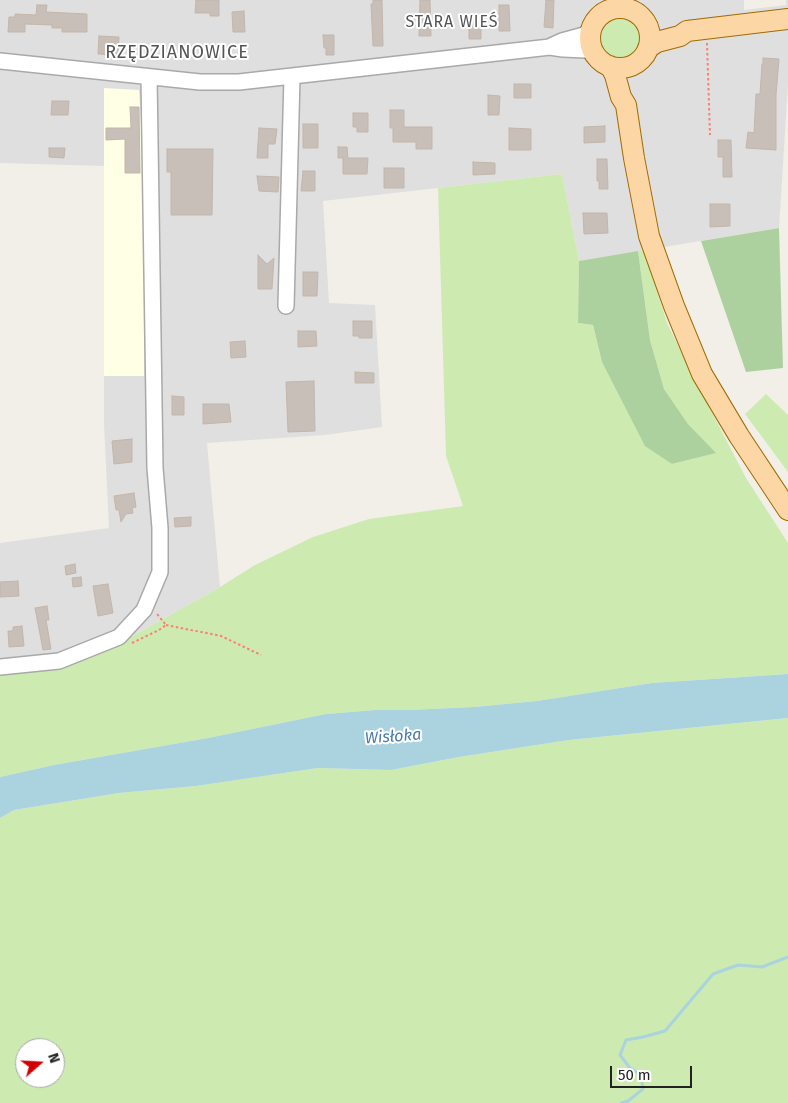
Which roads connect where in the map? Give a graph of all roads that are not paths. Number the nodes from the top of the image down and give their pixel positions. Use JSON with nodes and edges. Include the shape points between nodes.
{"nodes":[{"id":1,"x":633,"y":11,"type":"edge"},
{"id":2,"x":602,"y":14,"type":"edge"},
{"id":3,"x":788,"y":19,"type":"edge"},
{"id":4,"x":697,"y":30,"type":"junction"},
{"id":5,"x":550,"y":47,"type":"junction"},
{"id":6,"x":648,"y":48,"type":"junction"},
{"id":7,"x":0,"y":60,"type":"edge"},
{"id":8,"x":603,"y":60,"type":"junction"},
{"id":9,"x":636,"y":64,"type":"junction"},
{"id":10,"x":150,"y":77,"type":"junction"},
{"id":11,"x":292,"y":77,"type":"junction"},
{"id":12,"x":626,"y":105,"type":"junction"},
{"id":13,"x":286,"y":306,"type":"dead end"},
{"id":14,"x":788,"y":510,"type":"edge"},
{"id":15,"x":0,"y":667,"type":"edge"}],
"edges":[{"from":1,"to":2,"type":"main road","via":[[617,9]]},
{"from":1,"to":4,"type":"main road","via":[[655,27]]},
{"from":1,"to":6,"type":"main road","via":[[650,35]]},
{"from":2,"to":5,"type":"street","via":[[584,35]]},
{"from":2,"to":8,"type":"main road","via":[[591,42]]},
{"from":3,"to":4,"type":"main road"},
{"from":4,"to":6,"type":"main road","via":[[657,42]]},
{"from":5,"to":8,"type":"street","via":[[586,50]]},
{"from":5,"to":11,"type":"street"},
{"from":6,"to":9,"type":"main road"},
{"from":7,"to":10,"type":"street"},
{"from":8,"to":9,"type":"main road","via":[[623,68]]},
{"from":8,"to":12,"type":"main road","via":[[615,75]]},
{"from":9,"to":12,"type":"main road","via":[[631,73]]},
{"from":10,"to":11,"type":"street","via":[[239,82]]},
{"from":10,"to":15,"type":"street","via":[[155,468],[160,572],[144,610],[119,637],[59,661]]},
{"from":11,"to":13,"type":"street"},
{"from":12,"to":14,"type":"main road","via":[[649,236],[674,306],[702,374]]}]}
